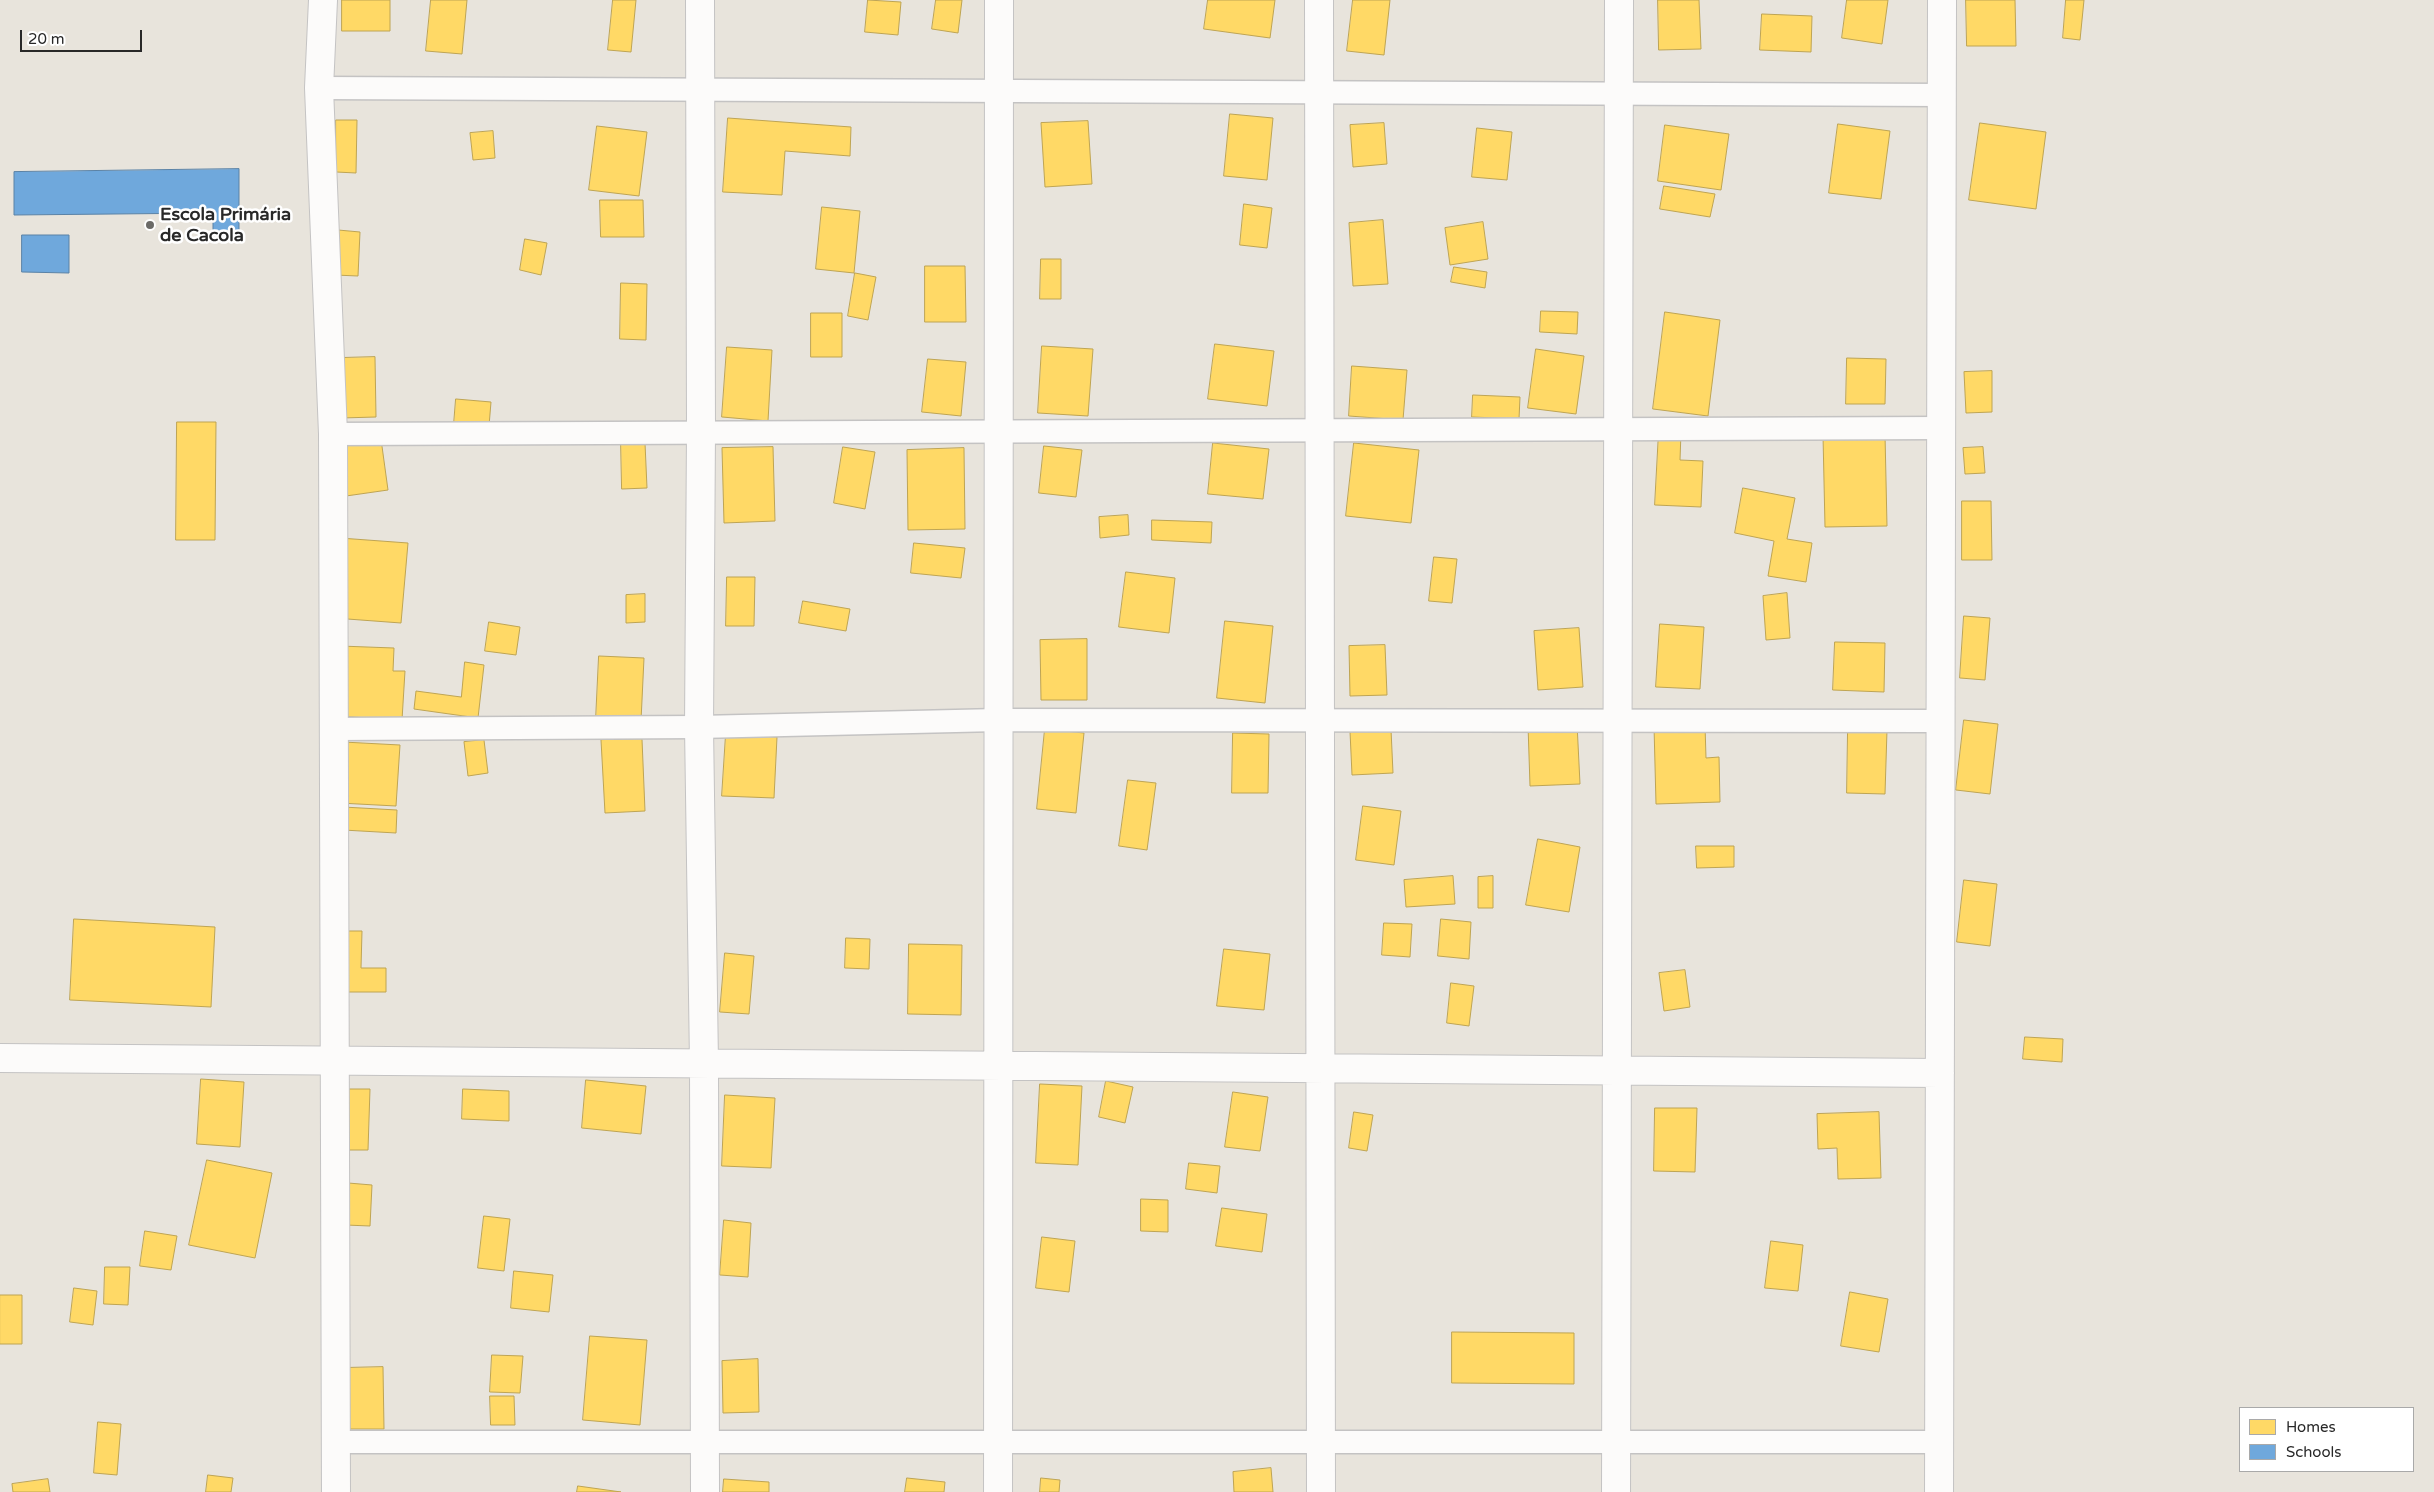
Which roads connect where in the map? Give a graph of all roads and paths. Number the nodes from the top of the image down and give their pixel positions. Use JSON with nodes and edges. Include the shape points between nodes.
{"nodes":[{"id":1,"x":323,"y":0,"type":"edge"},
{"id":2,"x":700,"y":0,"type":"edge"},
{"id":3,"x":999,"y":0,"type":"edge"},
{"id":4,"x":1319,"y":0,"type":"edge"},
{"id":5,"x":1619,"y":0,"type":"edge"},
{"id":6,"x":1942,"y":0,"type":"edge"},
{"id":7,"x":319,"y":88,"type":"junction"},
{"id":8,"x":700,"y":91,"type":"junction"},
{"id":9,"x":999,"y":92,"type":"junction"},
{"id":10,"x":1319,"y":93,"type":"junction"},
{"id":11,"x":1619,"y":94,"type":"junction"},
{"id":12,"x":1942,"y":95,"type":"junction"},
{"id":13,"x":1942,"y":428,"type":"junction"},
{"id":14,"x":1618,"y":429,"type":"junction"},
{"id":15,"x":1320,"y":430,"type":"junction"},
{"id":16,"x":999,"y":431,"type":"junction"},
{"id":17,"x":702,"y":432,"type":"junction"},
{"id":18,"x":333,"y":434,"type":"junction"},
{"id":19,"x":998,"y":720,"type":"junction"},
{"id":20,"x":1320,"y":721,"type":"junction"},
{"id":21,"x":1618,"y":721,"type":"junction"},
{"id":22,"x":1939,"y":721,"type":"junction"},
{"id":23,"x":699,"y":727,"type":"junction"},
{"id":24,"x":333,"y":729,"type":"junction"},
{"id":25,"x":0,"y":1058,"type":"edge"},
{"id":26,"x":334,"y":1060,"type":"junction"},
{"id":27,"x":704,"y":1063,"type":"junction"},
{"id":28,"x":998,"y":1066,"type":"junction"},
{"id":29,"x":1320,"y":1068,"type":"junction"},
{"id":30,"x":1617,"y":1070,"type":"junction"},
{"id":31,"x":1940,"y":1073,"type":"junction"},
{"id":32,"x":336,"y":1442,"type":"junction"},
{"id":33,"x":705,"y":1442,"type":"junction"},
{"id":34,"x":998,"y":1442,"type":"junction"},
{"id":35,"x":1321,"y":1442,"type":"junction"},
{"id":36,"x":1616,"y":1442,"type":"junction"},
{"id":37,"x":1939,"y":1442,"type":"junction"},
{"id":38,"x":336,"y":1492,"type":"edge"},
{"id":39,"x":705,"y":1492,"type":"edge"},
{"id":40,"x":998,"y":1492,"type":"edge"},
{"id":41,"x":1321,"y":1492,"type":"edge"},
{"id":42,"x":1616,"y":1492,"type":"edge"},
{"id":43,"x":1939,"y":1492,"type":"edge"}],
"edges":[{"from":1,"to":7,"type":"street"},
{"from":2,"to":8,"type":"street"},
{"from":3,"to":9,"type":"street"},
{"from":4,"to":10,"type":"street"},
{"from":5,"to":11,"type":"street"},
{"from":6,"to":12,"type":"street"},
{"from":7,"to":8,"type":"lane"},
{"from":7,"to":18,"type":"street"},
{"from":8,"to":9,"type":"lane"},
{"from":8,"to":17,"type":"street"},
{"from":9,"to":10,"type":"lane"},
{"from":9,"to":16,"type":"street"},
{"from":10,"to":11,"type":"lane"},
{"from":10,"to":15,"type":"street"},
{"from":11,"to":12,"type":"lane"},
{"from":11,"to":14,"type":"street"},
{"from":12,"to":13,"type":"street"},
{"from":13,"to":14,"type":"lane"},
{"from":13,"to":22,"type":"street"},
{"from":14,"to":15,"type":"lane"},
{"from":14,"to":21,"type":"street"},
{"from":15,"to":16,"type":"lane"},
{"from":15,"to":20,"type":"street"},
{"from":16,"to":17,"type":"lane"},
{"from":16,"to":19,"type":"street"},
{"from":17,"to":18,"type":"lane"},
{"from":17,"to":23,"type":"street"},
{"from":18,"to":24,"type":"street"},
{"from":19,"to":20,"type":"lane"},
{"from":19,"to":23,"type":"lane"},
{"from":19,"to":28,"type":"street"},
{"from":20,"to":21,"type":"lane"},
{"from":20,"to":29,"type":"street"},
{"from":21,"to":22,"type":"lane"},
{"from":21,"to":30,"type":"street"},
{"from":22,"to":31,"type":"street"},
{"from":23,"to":24,"type":"lane"},
{"from":23,"to":27,"type":"street"},
{"from":24,"to":26,"type":"street"},
{"from":25,"to":26,"type":"street"},
{"from":26,"to":27,"type":"street"},
{"from":26,"to":32,"type":"street"},
{"from":27,"to":28,"type":"street"},
{"from":27,"to":33,"type":"street"},
{"from":28,"to":29,"type":"street"},
{"from":28,"to":34,"type":"street"},
{"from":29,"to":30,"type":"street"},
{"from":29,"to":35,"type":"street"},
{"from":30,"to":31,"type":"street"},
{"from":30,"to":36,"type":"street"},
{"from":31,"to":37,"type":"street"},
{"from":32,"to":33,"type":"lane"},
{"from":32,"to":38,"type":"street"},
{"from":33,"to":34,"type":"lane"},
{"from":33,"to":39,"type":"street"},
{"from":34,"to":35,"type":"lane"},
{"from":34,"to":40,"type":"street"},
{"from":35,"to":36,"type":"lane"},
{"from":35,"to":41,"type":"street"},
{"from":36,"to":37,"type":"lane"},
{"from":36,"to":42,"type":"street"},
{"from":37,"to":43,"type":"street"}]}
